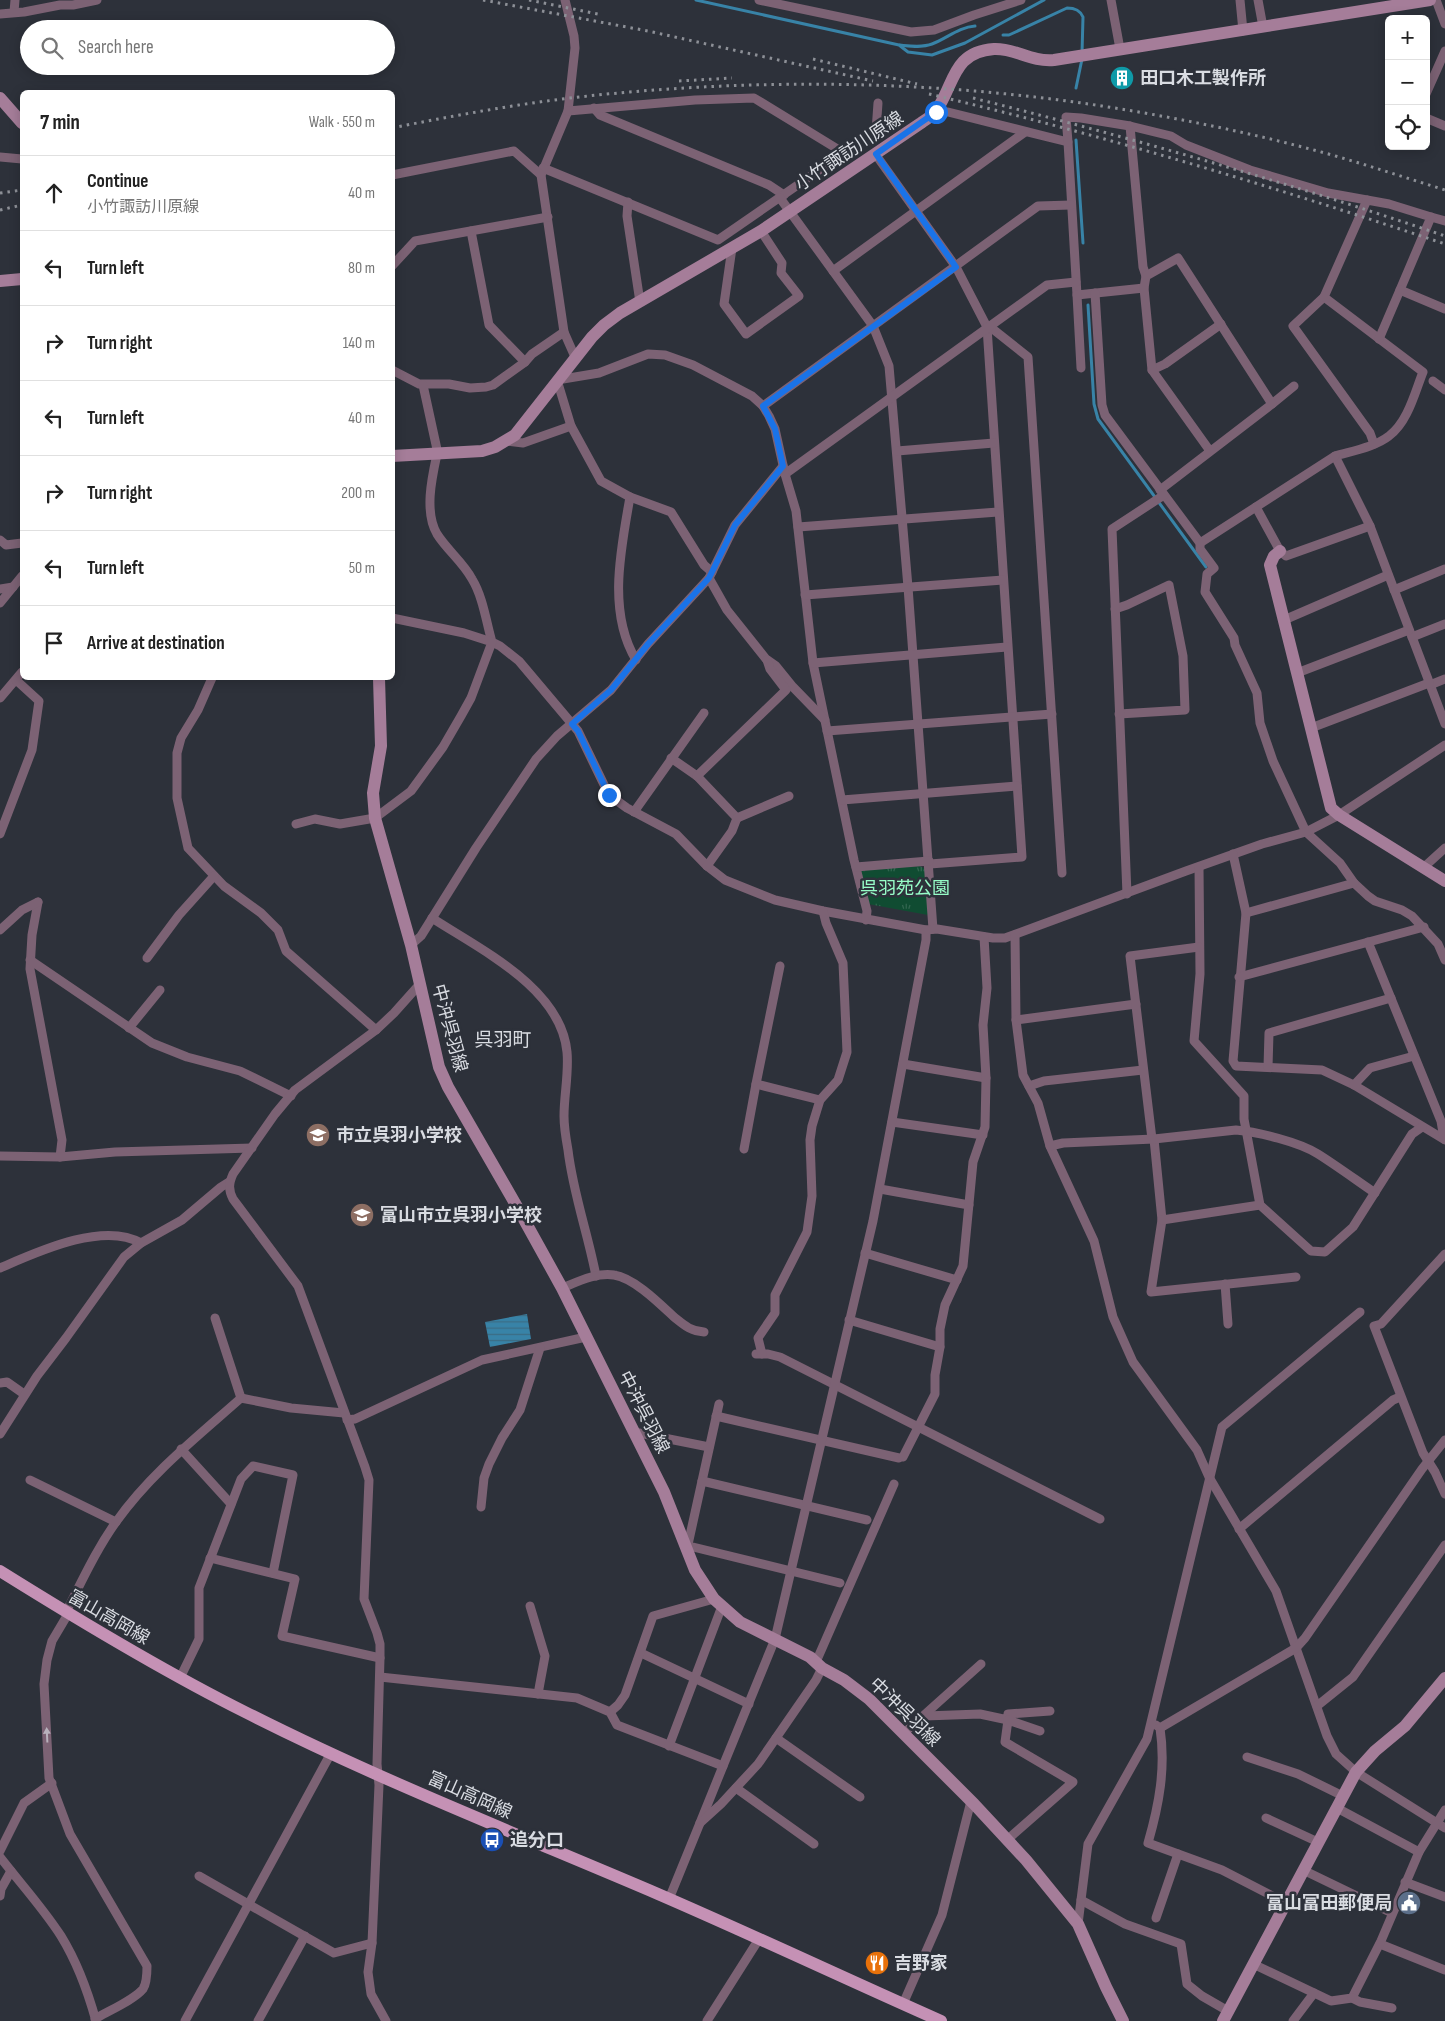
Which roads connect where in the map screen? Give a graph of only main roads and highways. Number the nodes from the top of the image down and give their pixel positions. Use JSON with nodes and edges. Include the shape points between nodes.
{"nodes":[{"id":1,"x":1430,"y":0,"type":"edge"},
{"id":2,"x":1407,"y":2,"type":"edge"},
{"id":3,"x":0,"y":98,"type":"edge"},
{"id":4,"x":20,"y":121,"type":"edge"},
{"id":5,"x":20,"y":279,"type":"edge"},
{"id":6,"x":0,"y":281,"type":"edge"},
{"id":7,"x":395,"y":456,"type":"edge"},
{"id":8,"x":1280,"y":551,"type":"road end"},
{"id":9,"x":379,"y":680,"type":"edge"},
{"id":10,"x":1445,"y":881,"type":"edge"},
{"id":11,"x":0,"y":1571,"type":"edge"},
{"id":12,"x":1445,"y":1678,"type":"edge"},
{"id":13,"x":1226,"y":2016,"type":"edge"},
{"id":14,"x":940,"y":2021,"type":"edge"},
{"id":15,"x":1123,"y":2021,"type":"edge"}],
"edges":[{"from":1,"to":2,"type":"main road","name":"小竹諏訪川原線"},
{"from":2,"to":7,"type":"main road","name":"小竹諏訪川原線","via":[[1042,61],[1013,51],[995,49],[978,52],[961,62],[936,112],[761,231],[604,325],[573,353],[558,380],[522,429],[506,441],[482,451]]},
{"from":3,"to":4,"type":"main road"},
{"from":5,"to":6,"type":"main road"},
{"from":8,"to":10,"type":"main road","via":[[1270,565],[1331,808]]},
{"from":9,"to":15,"type":"main road","name":"中沖呉羽線","via":[[381,746],[373,793],[375,818],[411,945],[442,1074],[562,1288],[664,1492],[695,1570],[718,1602],[740,1622],[810,1657],[863,1694],[972,1801],[1078,1924]]},
{"from":11,"to":14,"type":"main road","name":"富山高岡線","via":[[180,1678],[247,1713],[378,1774],[669,1899]]},
{"from":12,"to":13,"type":"main road","via":[[1405,1726],[1356,1772]]}]}
